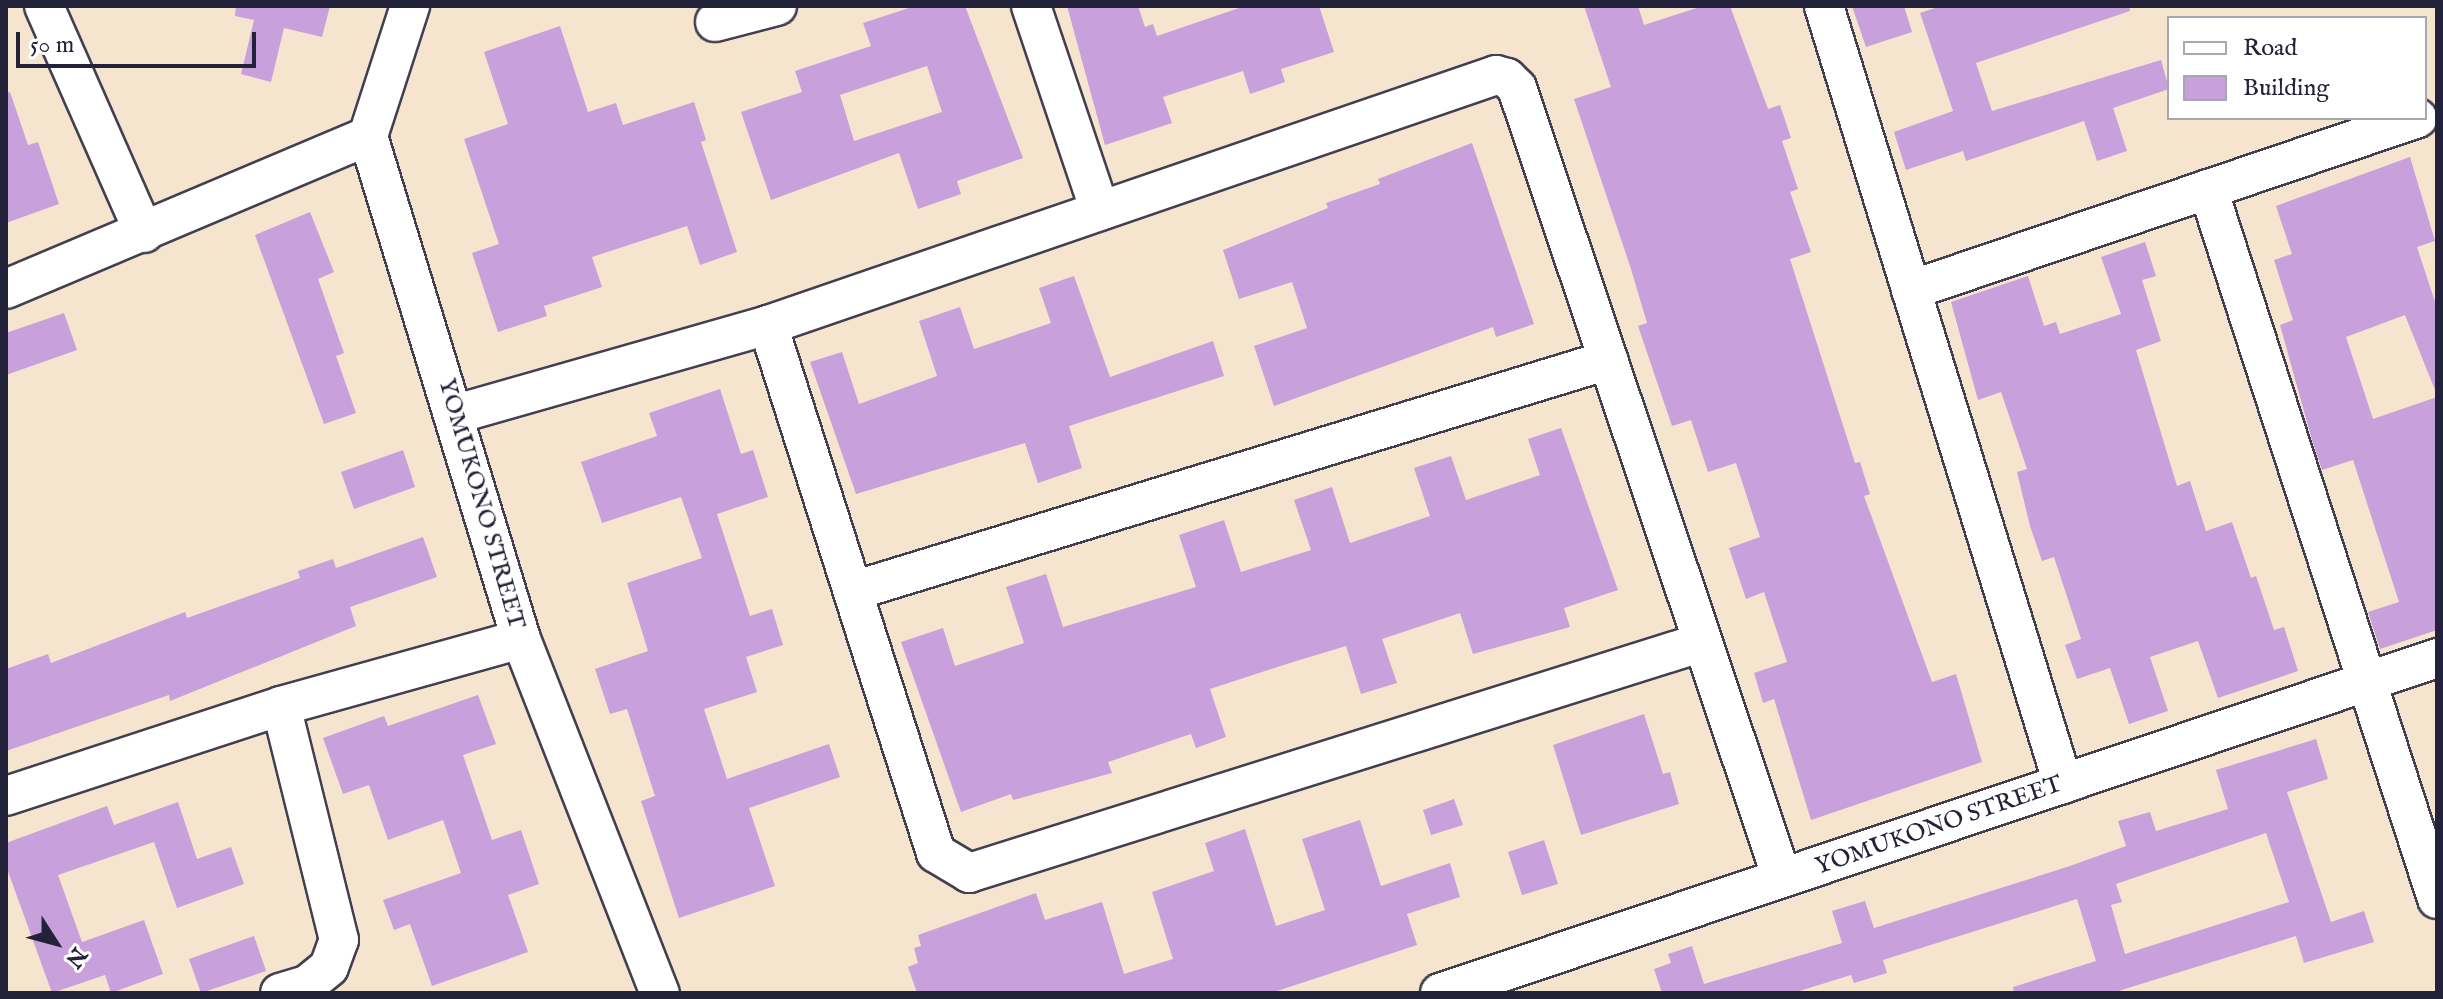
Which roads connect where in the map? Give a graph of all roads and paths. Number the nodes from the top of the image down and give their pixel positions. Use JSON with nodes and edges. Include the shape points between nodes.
{"nodes":[{"id":1,"x":44,"y":6,"type":"edge"},
{"id":2,"x":410,"y":6,"type":"edge"},
{"id":3,"x":777,"y":6,"type":"edge"},
{"id":4,"x":1031,"y":6,"type":"edge"},
{"id":5,"x":1824,"y":6,"type":"edge"},
{"id":6,"x":715,"y":22,"type":"dead end"},
{"id":7,"x":2412,"y":120,"type":"edge"},
{"id":8,"x":368,"y":136,"type":"junction"},
{"id":9,"x":2208,"y":189,"type":"junction"},
{"id":10,"x":1100,"y":211,"type":"junction"},
{"id":11,"x":144,"y":233,"type":"junction"},
{"id":12,"x":6,"y":289,"type":"edge"},
{"id":13,"x":1911,"y":290,"type":"junction"},
{"id":14,"x":768,"y":325,"type":"junction"},
{"id":15,"x":1608,"y":360,"type":"junction"},
{"id":16,"x":456,"y":414,"type":"junction"},
{"id":17,"x":853,"y":591,"type":"junction"},
{"id":18,"x":521,"y":639,"type":"junction"},
{"id":19,"x":1703,"y":642,"type":"junction"},
{"id":20,"x":2437,"y":658,"type":"edge"},
{"id":21,"x":2367,"y":682,"type":"junction"},
{"id":22,"x":281,"y":706,"type":"junction"},
{"id":23,"x":2063,"y":784,"type":"junction"},
{"id":24,"x":6,"y":796,"type":"edge"},
{"id":25,"x":1782,"y":878,"type":"junction"},
{"id":26,"x":2437,"y":899,"type":"edge"},
{"id":27,"x":280,"y":993,"type":"edge"},
{"id":28,"x":660,"y":993,"type":"edge"},
{"id":29,"x":1440,"y":993,"type":"edge"}],
"edges":[{"from":1,"to":11,"type":"street"},
{"from":2,"to":8,"type":"street"},
{"from":3,"to":6,"type":"street"},
{"from":4,"to":10,"type":"street"},
{"from":5,"to":13,"type":"street"},
{"from":7,"to":9,"type":"street"},
{"from":8,"to":11,"type":"street"},
{"from":8,"to":16,"type":"street","name":"YOMUKONO STREET"},
{"from":9,"to":13,"type":"street"},
{"from":9,"to":21,"type":"street"},
{"from":10,"to":14,"type":"street"},
{"from":10,"to":15,"type":"street","via":[[1496,75],[1507,78],[1517,88]]},
{"from":11,"to":12,"type":"street"},
{"from":13,"to":23,"type":"street"},
{"from":14,"to":16,"type":"street"},
{"from":14,"to":17,"type":"street"},
{"from":15,"to":17,"type":"street"},
{"from":15,"to":19,"type":"street"},
{"from":16,"to":18,"type":"street","name":"YOMUKONO STREET"},
{"from":17,"to":19,"type":"street","via":[[936,853],[969,873]]},
{"from":18,"to":22,"type":"street"},
{"from":18,"to":28,"type":"street","name":"YOMUKONO STREET"},
{"from":19,"to":25,"type":"street"},
{"from":20,"to":21,"type":"street","name":"YOMUKONO STREET"},
{"from":21,"to":23,"type":"street","name":"YOMUKONO STREET"},
{"from":21,"to":26,"type":"street"},
{"from":22,"to":24,"type":"street"},
{"from":22,"to":27,"type":"street","via":[[339,940],[329,967],[307,985]]},
{"from":23,"to":25,"type":"street","name":"YOMUKONO STREET"},
{"from":25,"to":29,"type":"street","name":"YOMUKONO STREET"}]}
